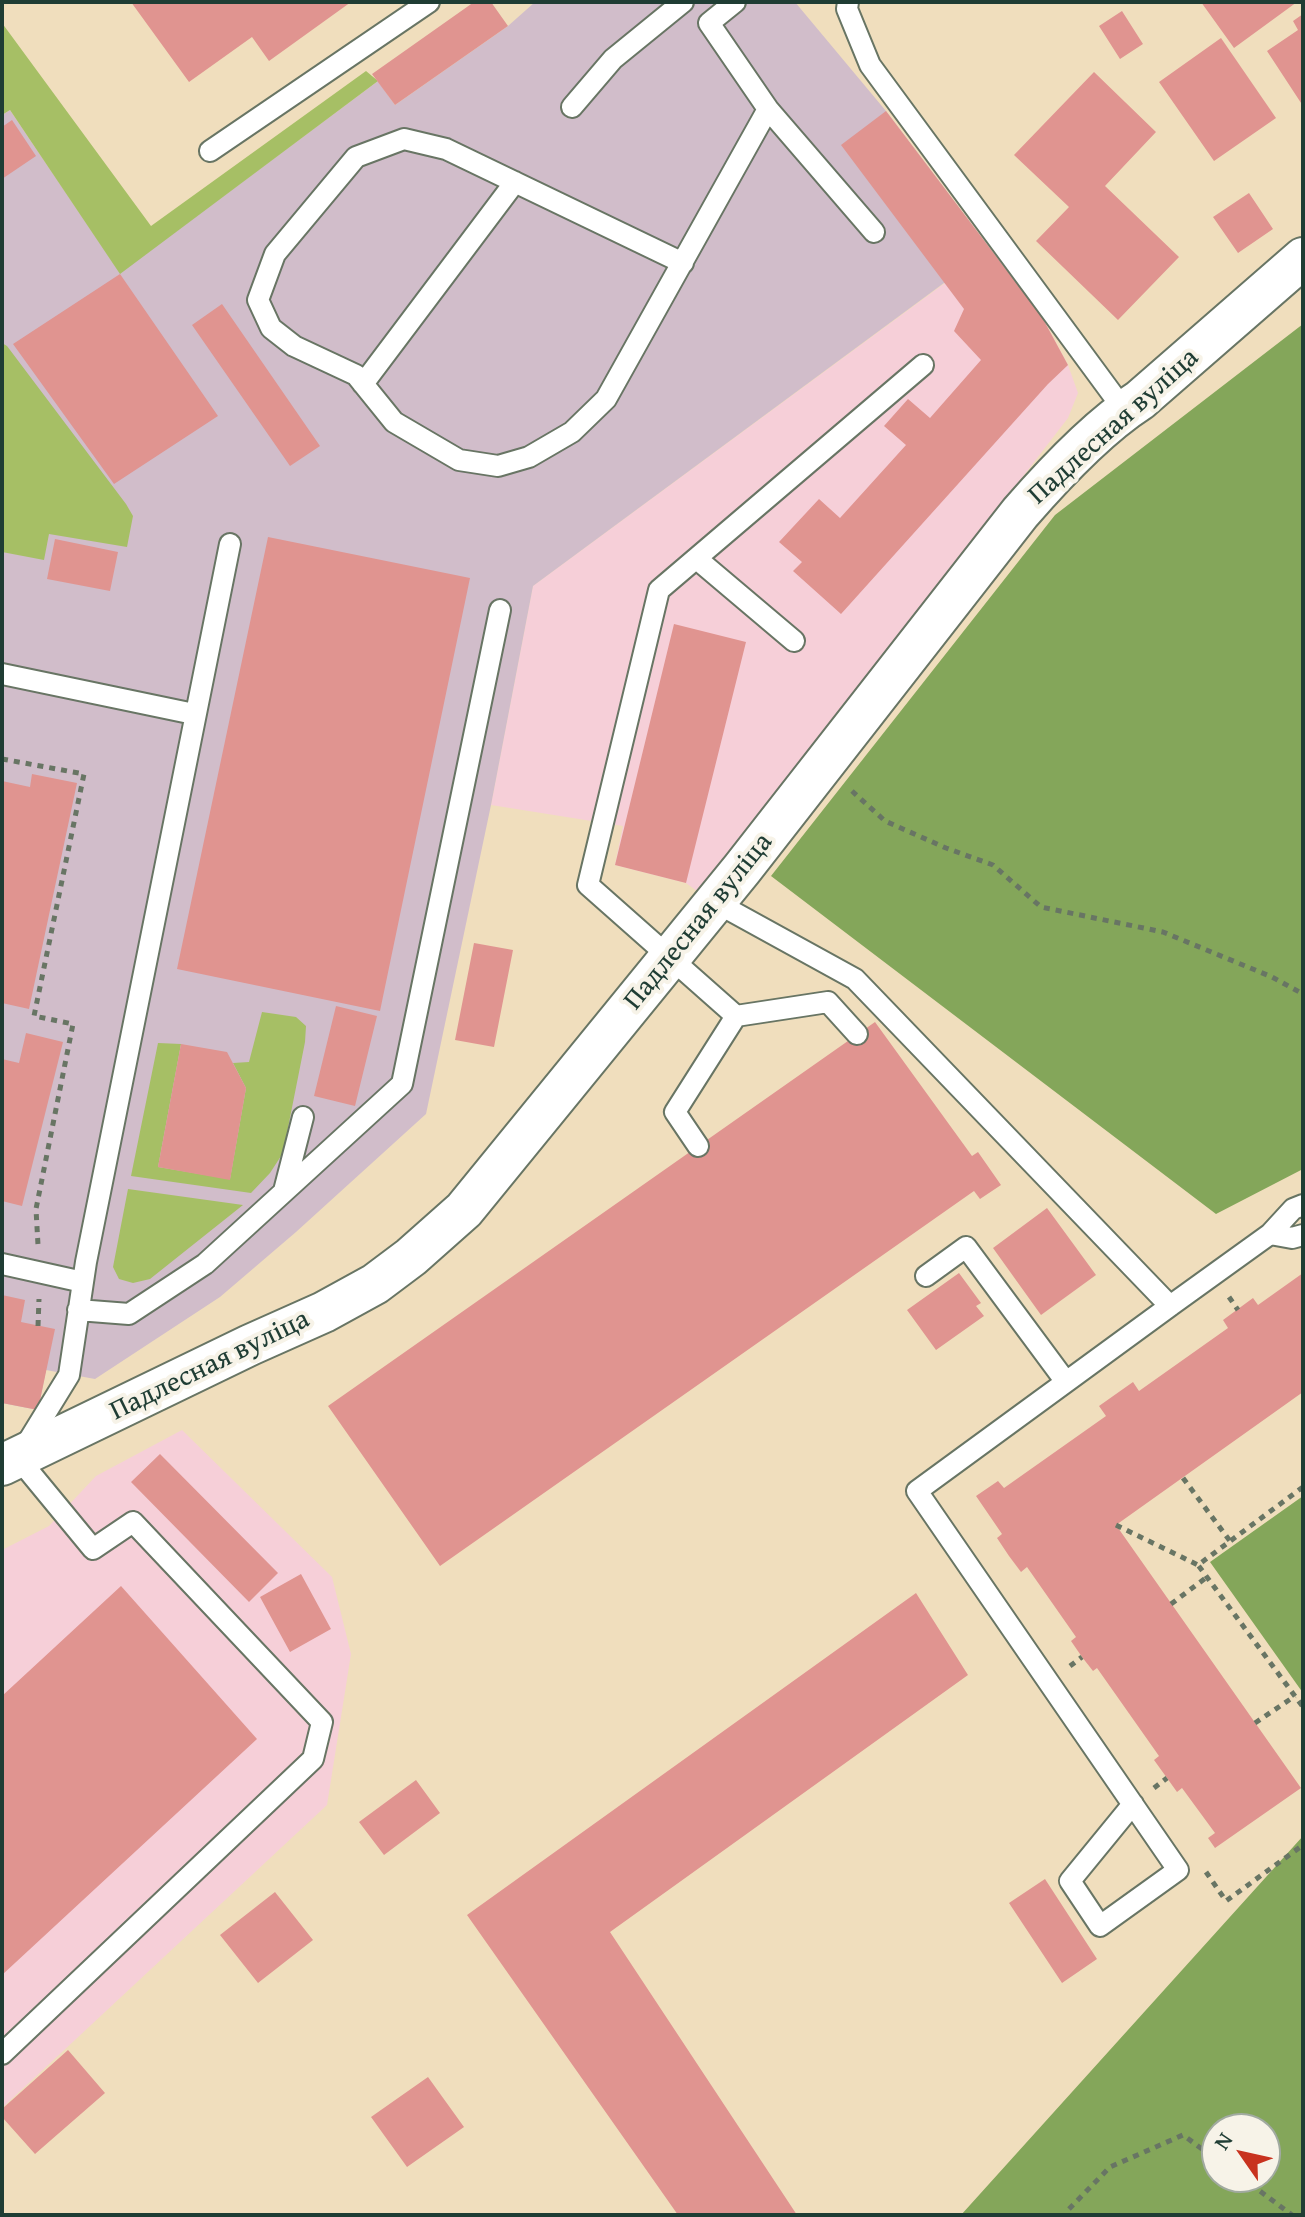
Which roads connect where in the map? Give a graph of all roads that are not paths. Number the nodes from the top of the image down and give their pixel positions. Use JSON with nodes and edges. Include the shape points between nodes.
{"nodes":[{"id":1,"x":429,"y":2,"type":"edge"},
{"id":2,"x":683,"y":2,"type":"edge"},
{"id":3,"x":692,"y":2,"type":"edge"},
{"id":4,"x":735,"y":2,"type":"edge"},
{"id":5,"x":848,"y":2,"type":"edge"},
{"id":6,"x":709,"y":23,"type":"junction"},
{"id":7,"x":572,"y":107,"type":"dead end"},
{"id":8,"x":768,"y":109,"type":"junction"},
{"id":9,"x":210,"y":151,"type":"dead end"},
{"id":10,"x":515,"y":182,"type":"junction"},
{"id":11,"x":874,"y":232,"type":"dead end"},
{"id":12,"x":1303,"y":258,"type":"edge"},
{"id":13,"x":683,"y":263,"type":"junction"},
{"id":14,"x":923,"y":365,"type":"dead end"},
{"id":15,"x":363,"y":384,"type":"junction"},
{"id":16,"x":1124,"y":410,"type":"junction"},
{"id":17,"x":230,"y":544,"type":"dead end"},
{"id":18,"x":697,"y":559,"type":"junction"},
{"id":19,"x":500,"y":610,"type":"dead end"},
{"id":20,"x":794,"y":641,"type":"dead end"},
{"id":21,"x":2,"y":674,"type":"edge"},
{"id":22,"x":194,"y":714,"type":"junction"},
{"id":23,"x":715,"y":902,"type":"junction"},
{"id":24,"x":670,"y":958,"type":"junction"},
{"id":25,"x":736,"y":1016,"type":"junction"},
{"id":26,"x":857,"y":1034,"type":"dead end"},
{"id":27,"x":303,"y":1117,"type":"dead end"},
{"id":28,"x":698,"y":1146,"type":"dead end"},
{"id":29,"x":284,"y":1191,"type":"junction"},
{"id":30,"x":1303,"y":1205,"type":"edge"},
{"id":31,"x":1270,"y":1234,"type":"junction"},
{"id":32,"x":1303,"y":1235,"type":"edge"},
{"id":33,"x":2,"y":1264,"type":"edge"},
{"id":34,"x":926,"y":1276,"type":"dead end"},
{"id":35,"x":83,"y":1282,"type":"junction"},
{"id":36,"x":1170,"y":1306,"type":"junction"},
{"id":37,"x":78,"y":1310,"type":"junction"},
{"id":38,"x":1066,"y":1382,"type":"junction"},
{"id":39,"x":10,"y":1461,"type":"edge"},
{"id":40,"x":1133,"y":1804,"type":"junction"},
{"id":41,"x":2,"y":2054,"type":"edge"}],
"edges":[{"from":1,"to":9,"type":"lane"},
{"from":2,"to":7,"type":"lane","via":[[613,59]]},
{"from":3,"to":6,"type":"lane"},
{"from":4,"to":6,"type":"lane"},
{"from":5,"to":16,"type":"lane","via":[[870,65]]},
{"from":6,"to":8,"type":"lane"},
{"from":8,"to":11,"type":"lane"},
{"from":8,"to":13,"type":"lane"},
{"from":10,"to":13,"type":"lane"},
{"from":10,"to":15,"type":"lane"},
{"from":10,"to":15,"type":"lane","via":[[446,149],[404,139],[356,157],[275,254],[258,300],[271,328],[294,346],[356,375]]},
{"from":12,"to":16,"type":"street","name":"Падлесная вуліца"},
{"from":13,"to":15,"type":"lane","via":[[606,399],[572,432],[529,457],[498,466],[459,460],[394,422]]},
{"from":14,"to":18,"type":"lane"},
{"from":16,"to":23,"type":"street","name":"Падлесная вуліца","via":[[1049,479]]},
{"from":17,"to":22,"type":"lane"},
{"from":18,"to":20,"type":"lane"},
{"from":18,"to":24,"type":"lane","via":[[659,590],[588,885]]},
{"from":19,"to":29,"type":"lane","via":[[402,1084]]},
{"from":21,"to":22,"type":"lane"},
{"from":22,"to":35,"type":"lane"},
{"from":23,"to":24,"type":"street","name":"Падлесная вуліца"},
{"from":23,"to":36,"type":"lane","via":[[855,979]]},
{"from":24,"to":25,"type":"lane"},
{"from":24,"to":39,"type":"street","name":"Падлесная вуліца","via":[[464,1210],[411,1257],[324,1312]]},
{"from":25,"to":26,"type":"lane","via":[[828,1002]]},
{"from":25,"to":28,"type":"lane","via":[[675,1112]]},
{"from":27,"to":29,"type":"lane"},
{"from":29,"to":37,"type":"lane","via":[[205,1264],[129,1314]]},
{"from":30,"to":31,"type":"lane"},
{"from":31,"to":32,"type":"lane"},
{"from":31,"to":36,"type":"lane"},
{"from":33,"to":35,"type":"lane"},
{"from":34,"to":38,"type":"lane","via":[[966,1247]]},
{"from":35,"to":37,"type":"lane"},
{"from":36,"to":38,"type":"lane"},
{"from":37,"to":39,"type":"lane","via":[[69,1375]]},
{"from":38,"to":40,"type":"lane","via":[[917,1491]]},
{"from":39,"to":41,"type":"lane","via":[[93,1549],[133,1522],[322,1722],[313,1759]]},
{"from":40,"to":40,"type":"lane","via":[[1178,1870],[1100,1926],[1070,1881]]}]}
